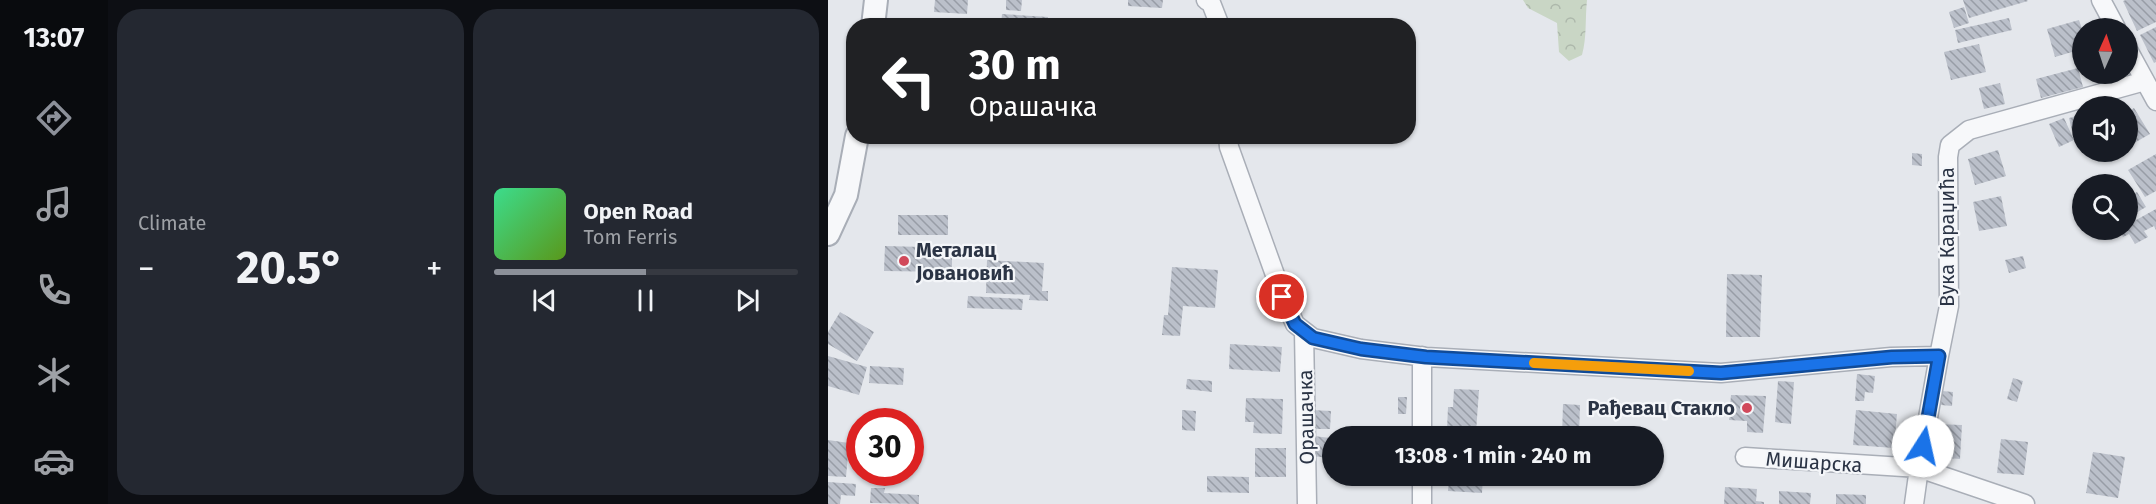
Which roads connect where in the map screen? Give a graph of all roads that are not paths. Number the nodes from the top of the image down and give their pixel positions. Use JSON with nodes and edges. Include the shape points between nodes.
{"nodes":[{"id":1,"x":876,"y":0,"type":"edge"},
{"id":2,"x":1206,"y":0,"type":"edge"},
{"id":3,"x":2101,"y":0,"type":"edge"},
{"id":4,"x":874,"y":18,"type":"edge"},
{"id":5,"x":1217,"y":18,"type":"edge"},
{"id":6,"x":2111,"y":18,"type":"edge"},
{"id":7,"x":2138,"y":68,"type":"edge"},
{"id":8,"x":2145,"y":81,"type":"junction"},
{"id":9,"x":2156,"y":101,"type":"edge"},
{"id":10,"x":856,"y":144,"type":"edge"},
{"id":11,"x":1229,"y":144,"type":"edge"},
{"id":12,"x":828,"y":234,"type":"edge"},
{"id":13,"x":1304,"y":331,"type":"junction"},
{"id":14,"x":1422,"y":356,"type":"junction"},
{"id":15,"x":1939,"y":356,"type":"junction"},
{"id":16,"x":1422,"y":426,"type":"edge"},
{"id":17,"x":1745,"y":457,"type":"dead end"},
{"id":18,"x":1919,"y":468,"type":"junction"},
{"id":19,"x":1422,"y":486,"type":"edge"},
{"id":20,"x":1307,"y":504,"type":"edge"},
{"id":21,"x":1422,"y":504,"type":"edge"},
{"id":22,"x":1914,"y":504,"type":"edge"},
{"id":23,"x":2025,"y":504,"type":"edge"}],
"edges":[{"from":1,"to":4,"type":"street"},
{"from":2,"to":5,"type":"street"},
{"from":3,"to":6,"type":"street"},
{"from":7,"to":8,"type":"street"},
{"from":8,"to":9,"type":"street"},
{"from":8,"to":15,"type":"street","name":"Вука Караџића","via":[[1969,130],[1950,145],[1949,306]]},
{"from":10,"to":12,"type":"street","via":[[846,195]]},
{"from":11,"to":13,"type":"street","via":[[1282,297],[1295,324]]},
{"from":13,"to":14,"type":"street","name":"Орашачка","via":[[1313,338],[1361,349]]},
{"from":13,"to":20,"type":"street","name":"Орашачка"},
{"from":14,"to":15,"type":"street","name":"Орашачка","via":[[1721,373]]},
{"from":14,"to":16,"type":"street"},
{"from":15,"to":18,"type":"street"},
{"from":17,"to":18,"type":"street","name":"Мишарска"},
{"from":18,"to":22,"type":"street"},
{"from":18,"to":23,"type":"street","name":"Мишарска"},
{"from":19,"to":21,"type":"street"}]}
